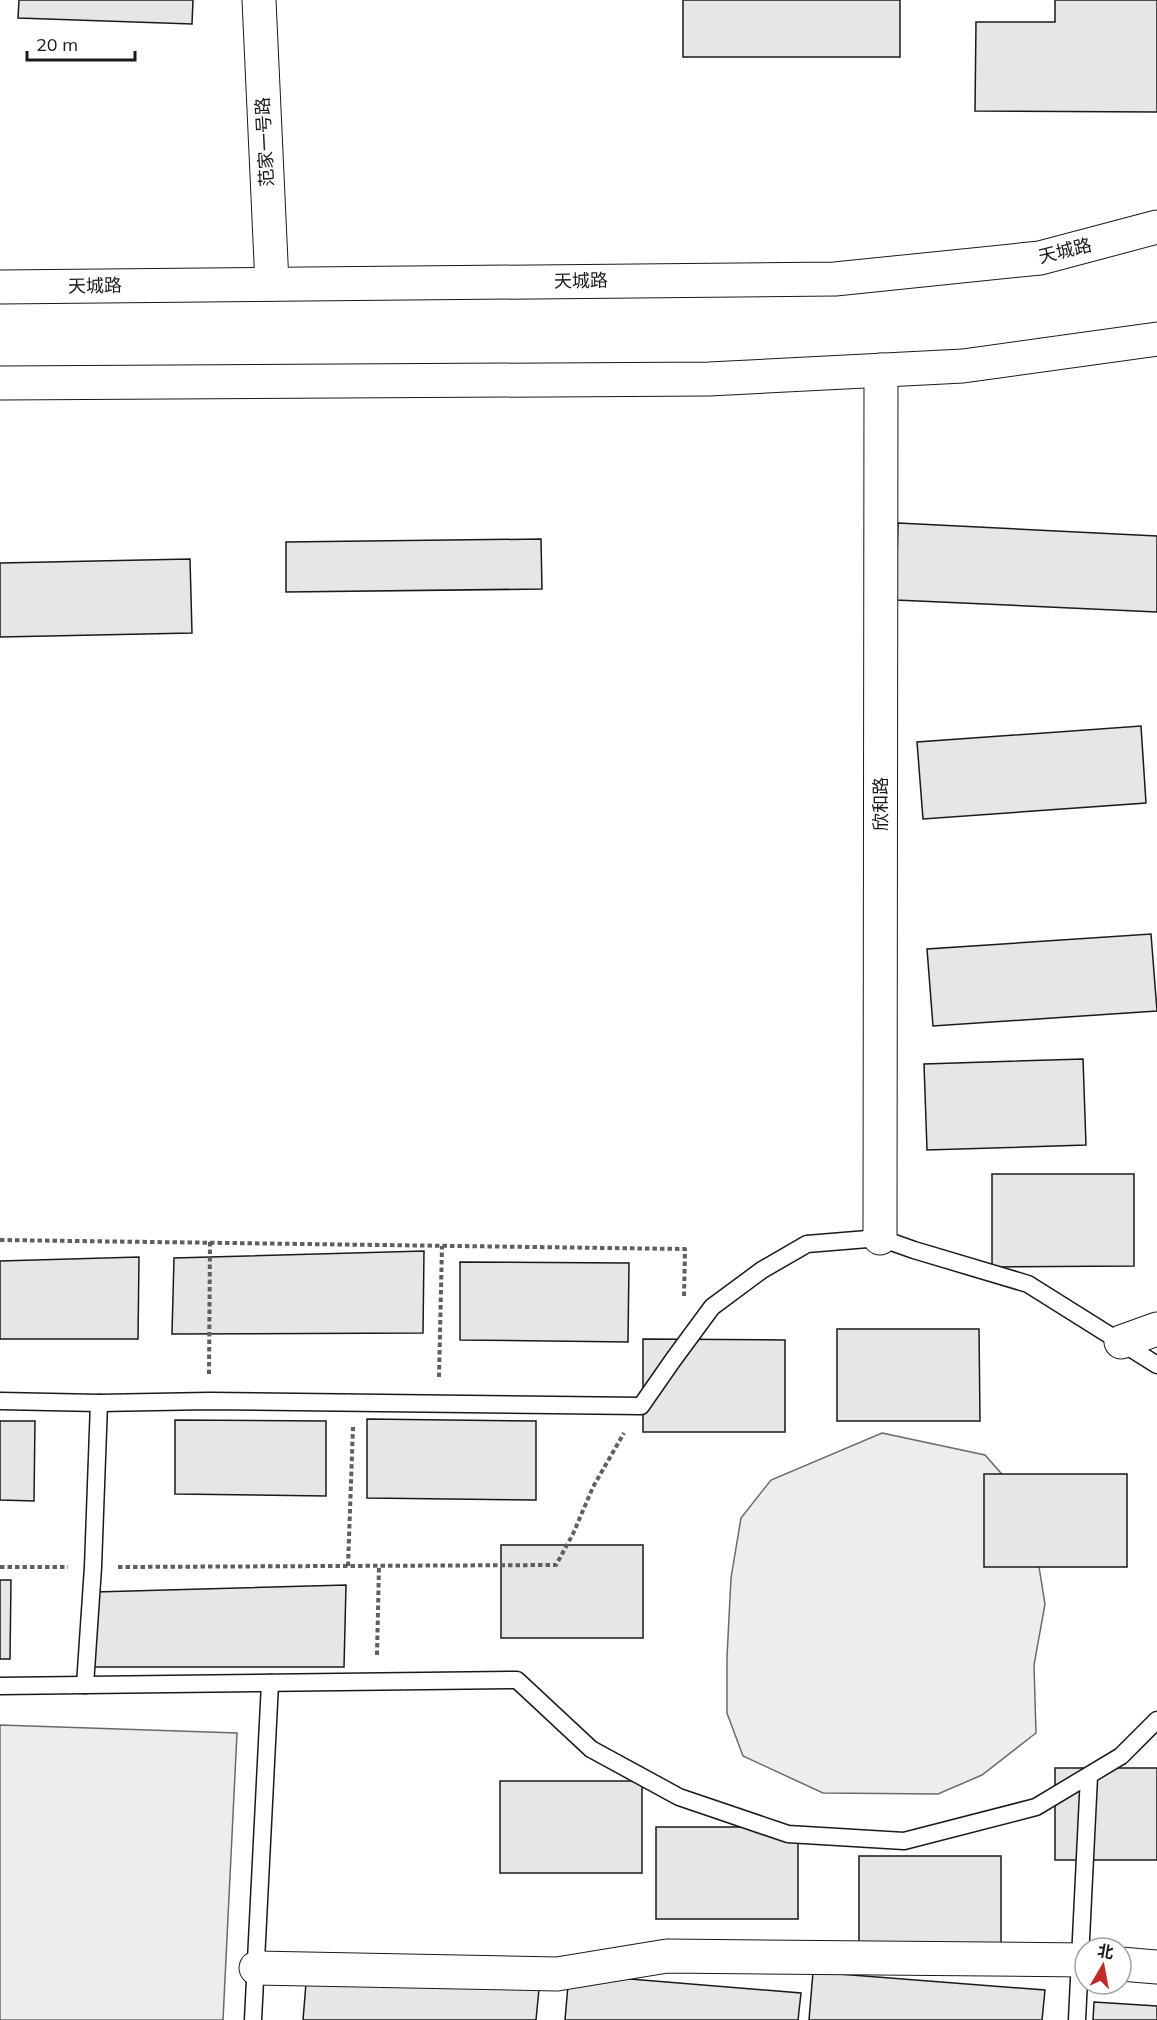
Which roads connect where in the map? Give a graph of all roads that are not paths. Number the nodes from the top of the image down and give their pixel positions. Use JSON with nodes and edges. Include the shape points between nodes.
{"nodes":[{"id":1,"x":258,"y":0,"type":"edge"},
{"id":2,"x":1157,"y":227,"type":"edge"},
{"id":3,"x":272,"y":284,"type":"junction"},
{"id":4,"x":0,"y":287,"type":"edge"},
{"id":5,"x":1157,"y":339,"type":"edge"},
{"id":6,"x":881,"y":370,"type":"junction"},
{"id":7,"x":0,"y":383,"type":"edge"},
{"id":8,"x":880,"y":1238,"type":"junction"},
{"id":9,"x":1157,"y":1329,"type":"edge"},
{"id":10,"x":1121,"y":1342,"type":"junction"},
{"id":11,"x":1157,"y":1365,"type":"edge"},
{"id":12,"x":0,"y":1401,"type":"edge"},
{"id":13,"x":99,"y":1403,"type":"junction"},
{"id":14,"x":270,"y":1683,"type":"junction"},
{"id":15,"x":85,"y":1685,"type":"junction"},
{"id":16,"x":0,"y":1686,"type":"edge"},
{"id":17,"x":1157,"y":1720,"type":"edge"},
{"id":18,"x":1089,"y":1776,"type":"junction"},
{"id":19,"x":1083,"y":1936,"type":"edge"},
{"id":20,"x":1073,"y":1960,"type":"edge"},
{"id":21,"x":1133,"y":1965,"type":"edge"},
{"id":22,"x":1157,"y":1967,"type":"edge"},
{"id":23,"x":256,"y":1968,"type":"junction"},
{"id":24,"x":1079,"y":1996,"type":"edge"},
{"id":25,"x":253,"y":2020,"type":"edge"},
{"id":26,"x":1077,"y":2020,"type":"edge"}],
"edges":[{"from":1,"to":3,"type":"main road","name":"范家一号路"},
{"from":2,"to":3,"type":"main road","name":"天城路","via":[[1040,258],[835,279]]},
{"from":3,"to":4,"type":"main road","name":"天城路"},
{"from":5,"to":6,"type":"main road","via":[[963,366]]},
{"from":6,"to":7,"type":"main road","via":[[710,379]]},
{"from":6,"to":8,"type":"main road","name":"欣和路"},
{"from":8,"to":10,"type":"lane","via":[[1028,1284]]},
{"from":8,"to":13,"type":"lane","via":[[807,1244],[762,1270],[712,1307],[641,1406]]},
{"from":9,"to":10,"type":"main road"},
{"from":10,"to":11,"type":"lane"},
{"from":12,"to":13,"type":"lane"},
{"from":13,"to":15,"type":"lane"},
{"from":14,"to":15,"type":"lane"},
{"from":14,"to":18,"type":"lane","via":[[516,1680],[591,1749],[679,1797],[788,1834],[904,1841],[1036,1807]]},
{"from":14,"to":23,"type":"lane"},
{"from":15,"to":16,"type":"lane"},
{"from":17,"to":18,"type":"lane","via":[[1121,1756]]},
{"from":18,"to":19,"type":"lane"},
{"from":20,"to":23,"type":"main road","via":[[667,1956],[557,1974]]},
{"from":21,"to":22,"type":"main road"},
{"from":23,"to":25,"type":"lane"},
{"from":24,"to":26,"type":"lane"}]}
